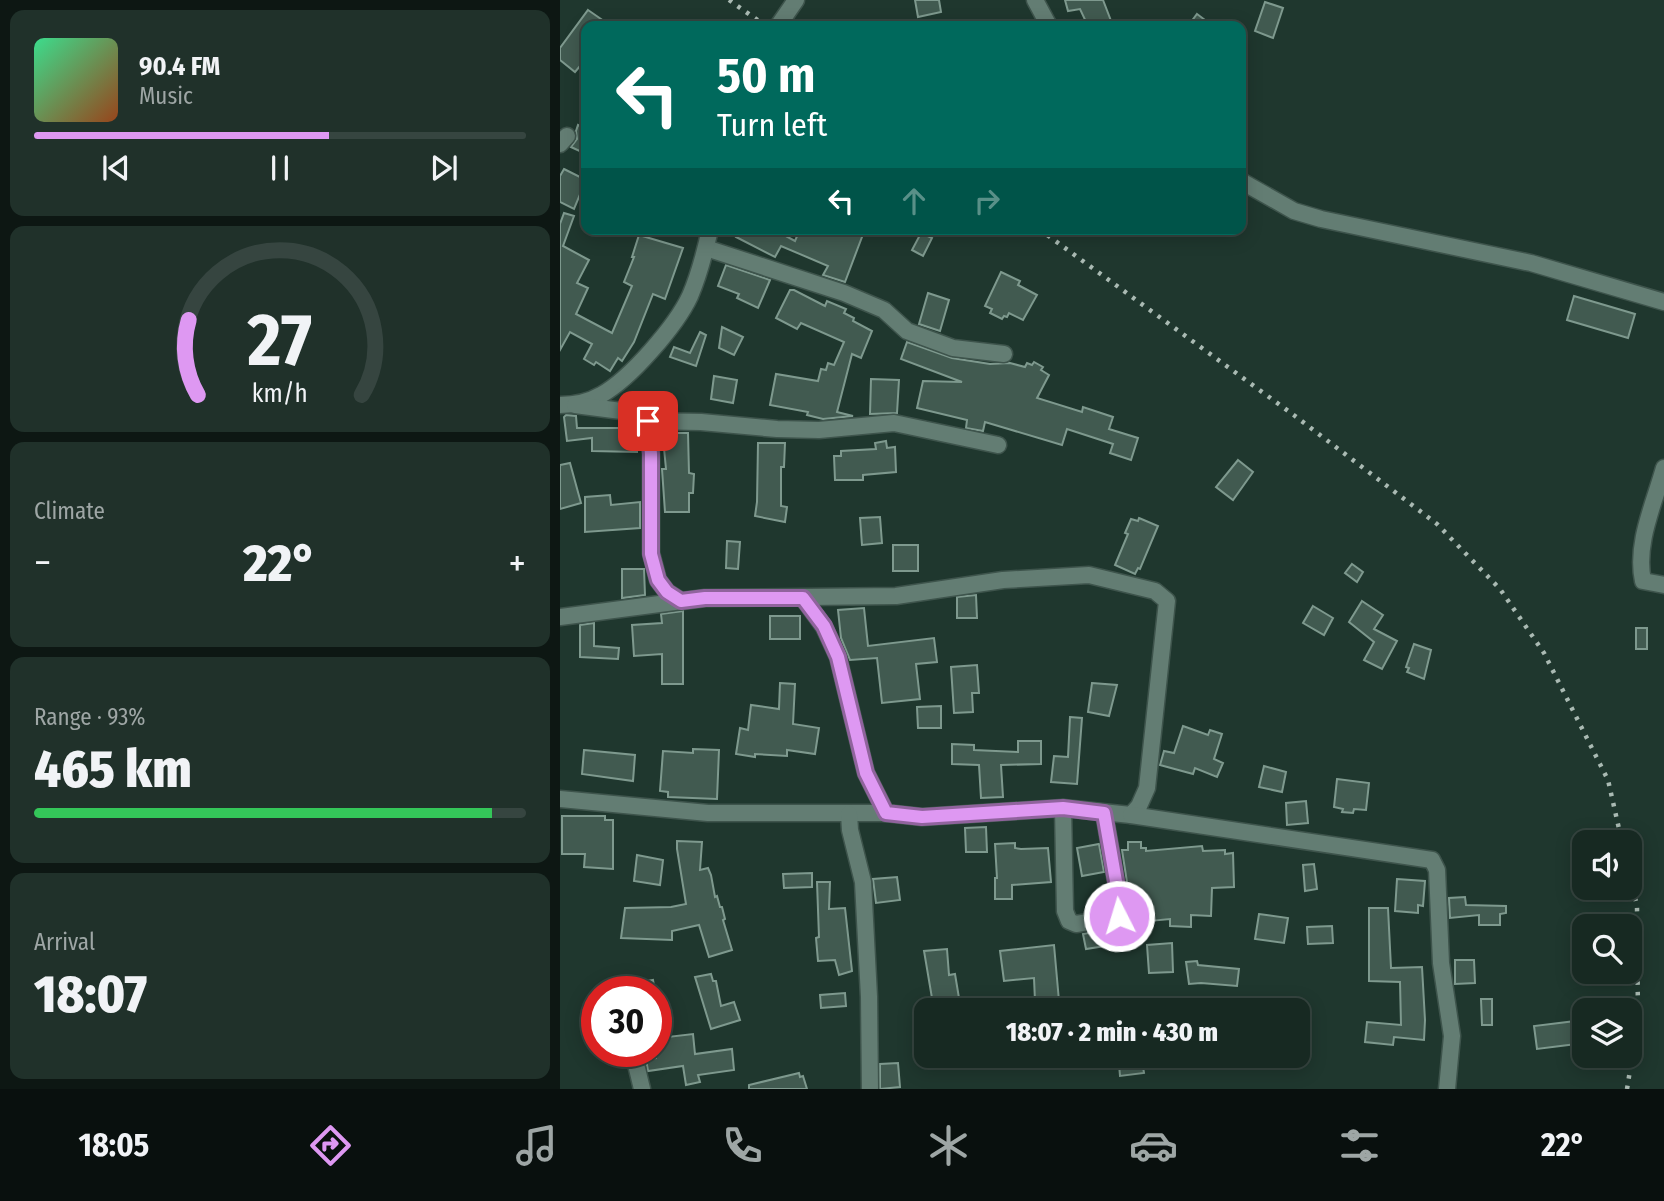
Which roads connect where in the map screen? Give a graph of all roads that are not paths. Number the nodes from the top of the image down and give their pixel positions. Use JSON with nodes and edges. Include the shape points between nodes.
{"nodes":[{"id":1,"x":796,"y":0,"type":"edge"},
{"id":2,"x":1035,"y":0,"type":"edge"},
{"id":3,"x":781,"y":21,"type":"edge"},
{"id":4,"x":1046,"y":21,"type":"edge"},
{"id":5,"x":1246,"y":184,"type":"edge"},
{"id":6,"x":709,"y":235,"type":"edge"},
{"id":7,"x":706,"y":248,"type":"junction"},
{"id":8,"x":1664,"y":302,"type":"edge"},
{"id":9,"x":1004,"y":354,"type":"dead end"},
{"id":10,"x":567,"y":405,"type":"edge"},
{"id":11,"x":648,"y":421,"type":"junction"},
{"id":12,"x":998,"y":445,"type":"dead end"},
{"id":13,"x":1664,"y":468,"type":"edge"},
{"id":14,"x":1664,"y":585,"type":"edge"},
{"id":15,"x":803,"y":598,"type":"junction"},
{"id":16,"x":681,"y":601,"type":"junction"},
{"id":17,"x":560,"y":617,"type":"edge"},
{"id":18,"x":560,"y":799,"type":"edge"},
{"id":19,"x":1063,"y":808,"type":"junction"},
{"id":20,"x":886,"y":813,"type":"junction"},
{"id":21,"x":1104,"y":813,"type":"junction"},
{"id":22,"x":849,"y":814,"type":"junction"},
{"id":23,"x":1131,"y":814,"type":"junction"},
{"id":24,"x":637,"y":1067,"type":"edge"},
{"id":25,"x":642,"y":1089,"type":"edge"},
{"id":26,"x":870,"y":1089,"type":"edge"},
{"id":27,"x":1447,"y":1089,"type":"edge"}],
"edges":[{"from":1,"to":3,"type":"street"},
{"from":2,"to":4,"type":"street"},
{"from":5,"to":8,"type":"street","via":[[1294,211],[1321,219],[1531,263]]},
{"from":6,"to":7,"type":"street"},
{"from":7,"to":9,"type":"street","via":[[844,293],[884,310],[907,331],[953,348]]},
{"from":7,"to":10,"type":"street","via":[[689,297],[674,323],[620,382],[600,396]]},
{"from":10,"to":11,"type":"street","via":[[629,412]]},
{"from":11,"to":12,"type":"street","via":[[819,430],[894,423]]},
{"from":11,"to":16,"type":"street","via":[[651,554],[658,580]]},
{"from":13,"to":14,"type":"street","via":[[1639,563],[1643,581]]},
{"from":15,"to":16,"type":"street"},
{"from":15,"to":20,"type":"street","via":[[824,626],[838,657],[866,773]]},
{"from":15,"to":23,"type":"street","via":[[895,596],[1003,580],[1089,575],[1155,591],[1167,601],[1166,623],[1147,788]]},
{"from":16,"to":17,"type":"street"},
{"from":18,"to":22,"type":"street","via":[[708,813]]},
{"from":19,"to":20,"type":"street","via":[[922,817]]},
{"from":19,"to":21,"type":"street"},
{"from":19,"to":21,"type":"street","via":[[1065,911],[1076,924],[1119,916],[1121,910]]},
{"from":20,"to":22,"type":"street"},
{"from":21,"to":23,"type":"street"},
{"from":22,"to":26,"type":"street","via":[[863,882]]},
{"from":23,"to":27,"type":"street","via":[[1432,860],[1437,870],[1441,963],[1452,1036]]},
{"from":24,"to":25,"type":"street"}]}
